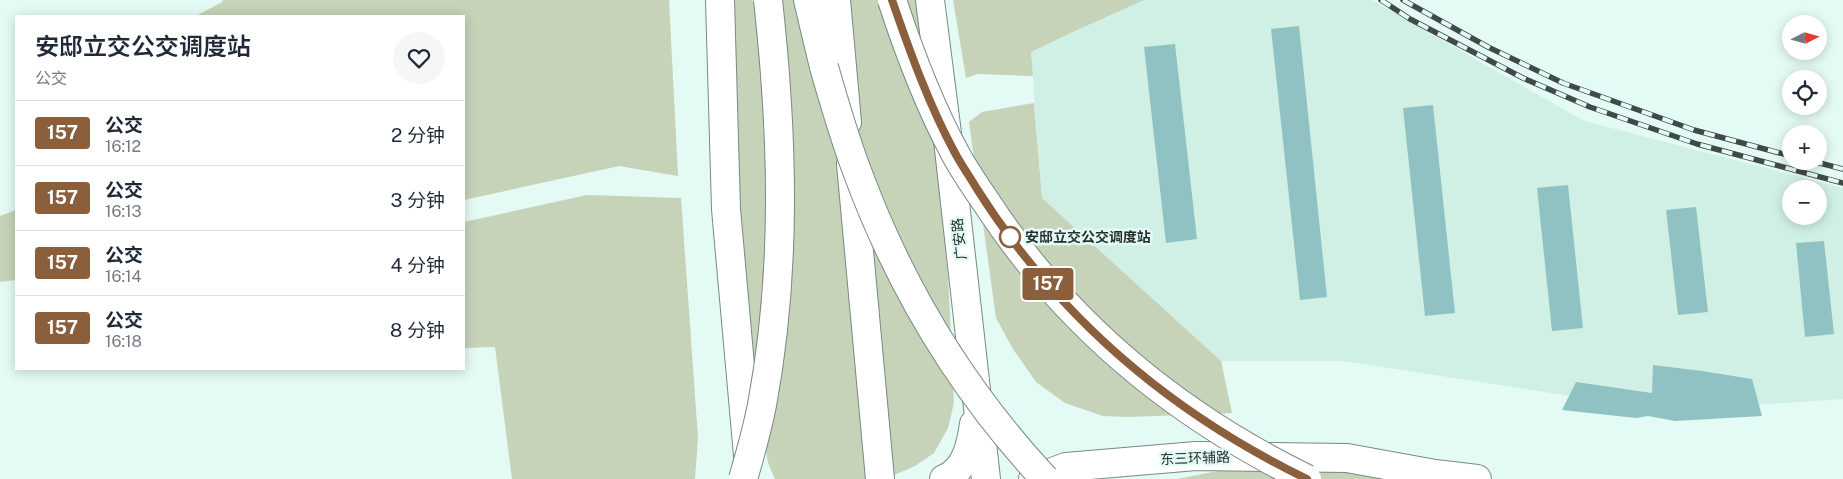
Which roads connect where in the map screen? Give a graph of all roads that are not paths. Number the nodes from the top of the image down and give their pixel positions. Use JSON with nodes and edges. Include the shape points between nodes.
{"nodes":[{"id":1,"x":720,"y":0,"type":"edge"},
{"id":2,"x":768,"y":0,"type":"edge"},
{"id":3,"x":808,"y":0,"type":"edge"},
{"id":4,"x":836,"y":0,"type":"edge"},
{"id":5,"x":892,"y":0,"type":"edge"},
{"id":6,"x":930,"y":0,"type":"edge"},
{"id":7,"x":978,"y":405,"type":"junction"},
{"id":8,"x":743,"y":479,"type":"edge"},
{"id":9,"x":750,"y":479,"type":"edge"},
{"id":10,"x":880,"y":479,"type":"edge"},
{"id":11,"x":944,"y":479,"type":"edge"},
{"id":12,"x":986,"y":479,"type":"edge"},
{"id":13,"x":1033,"y":479,"type":"edge"},
{"id":14,"x":1045,"y":479,"type":"edge"},
{"id":15,"x":1307,"y":479,"type":"edge"},
{"id":16,"x":1477,"y":479,"type":"edge"}],
"edges":[{"from":1,"to":9,"type":"main road","via":[[726,208]]},
{"from":2,"to":8,"type":"main road","bridge":true,"via":[[779,150],[781,221],[778,287],[762,407]]},
{"from":3,"to":14,"type":"main road","bridge":true,"via":[[841,126],[857,172],[898,266],[925,317],[984,408]]},
{"from":4,"to":10,"type":"main road","bridge":true},
{"from":5,"to":15,"type":"main road","bridge":true,"via":[[908,48],[955,154],[1005,230],[1041,276],[1084,325],[1170,397],[1230,438]]},
{"from":6,"to":7,"type":"main road","name":"广安路"},
{"from":7,"to":11,"type":"main road","via":[[966,459],[952,476]]},
{"from":7,"to":12,"type":"main road","name":"广安路"},
{"from":13,"to":16,"type":"main road","name":"东三环辅路","via":[[1066,467],[1196,456],[1347,458]]}]}
